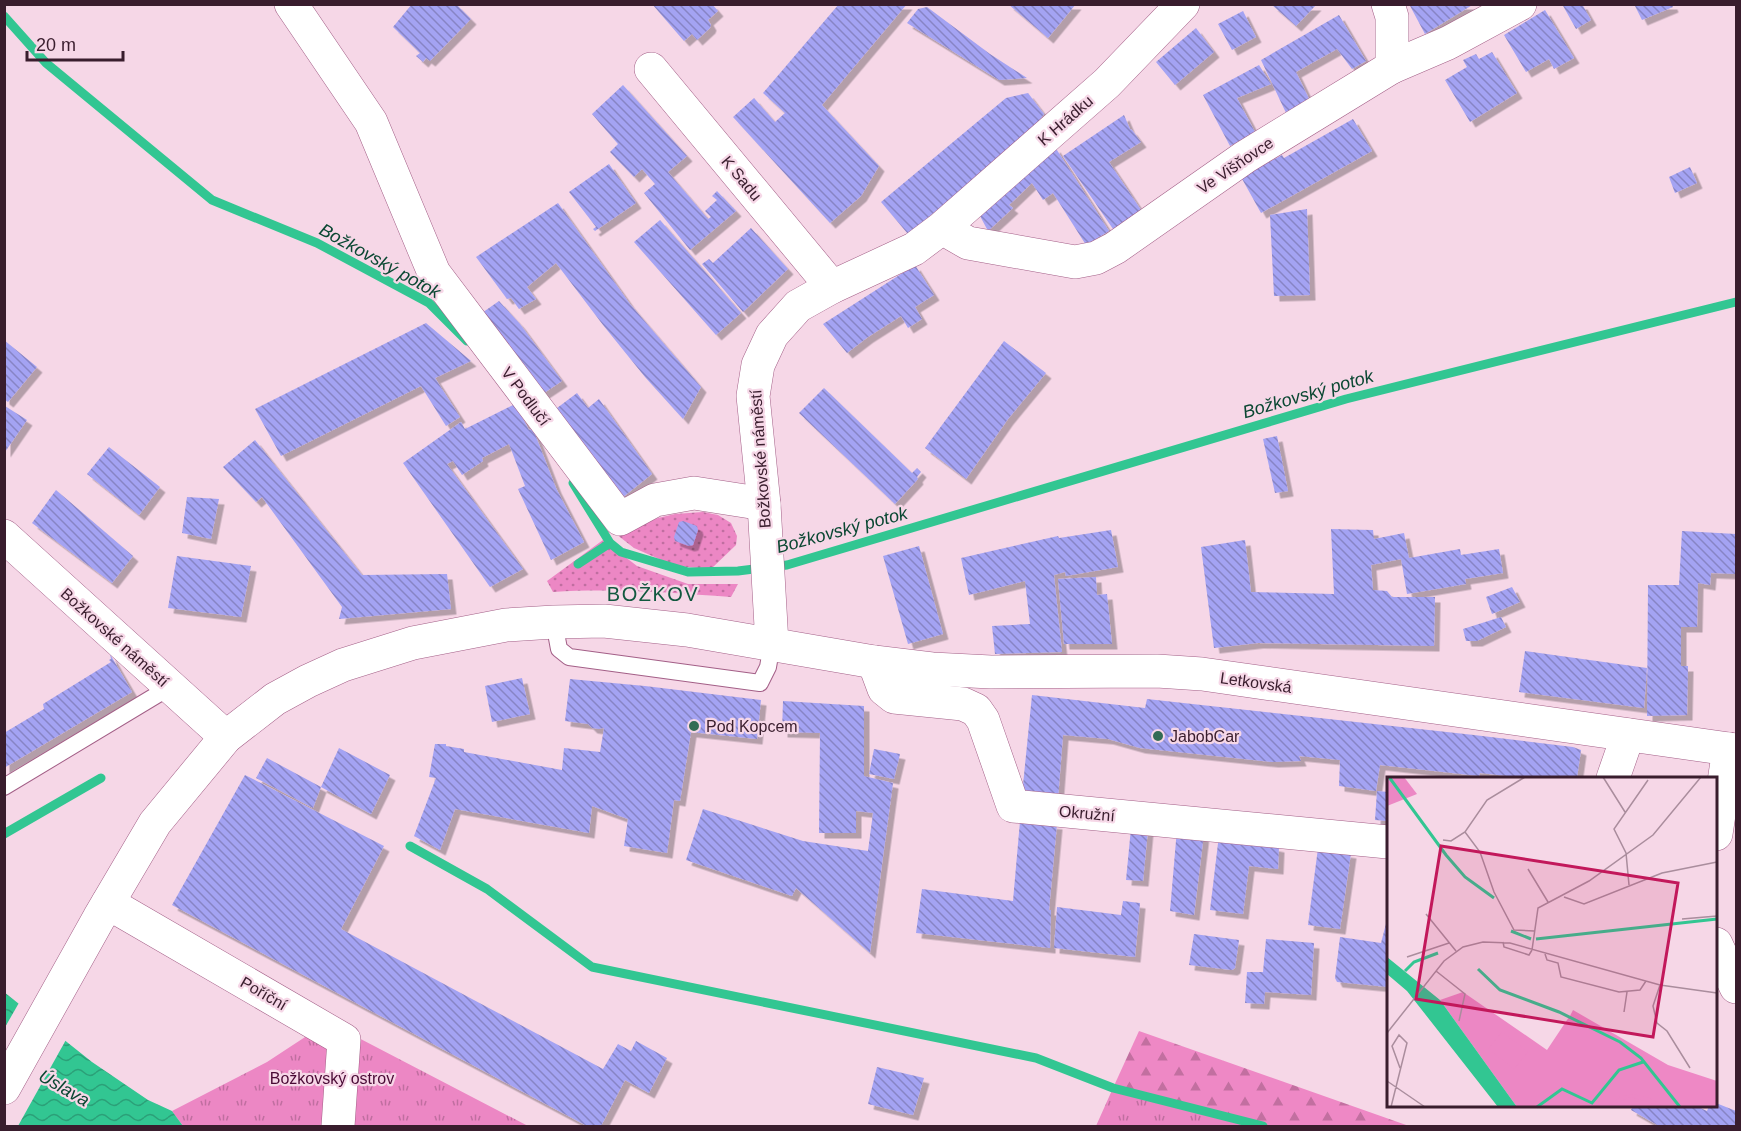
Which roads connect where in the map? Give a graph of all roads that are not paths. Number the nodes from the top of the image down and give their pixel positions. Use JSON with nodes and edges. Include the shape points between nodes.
{"nodes":[{"id":1,"x":291,"y":4,"type":"edge"},
{"id":2,"x":1183,"y":4,"type":"edge"},
{"id":3,"x":1388,"y":4,"type":"edge"},
{"id":4,"x":1520,"y":4,"type":"edge"},
{"id":5,"x":1392,"y":67,"type":"junction"},
{"id":6,"x":651,"y":69,"type":"dead end"},
{"id":7,"x":942,"y":228,"type":"junction"},
{"id":8,"x":832,"y":287,"type":"junction"},
{"id":9,"x":764,"y":504,"type":"junction"},
{"id":10,"x":4,"y":536,"type":"edge"},
{"id":11,"x":554,"y":622,"type":"junction"},
{"id":12,"x":772,"y":644,"type":"junction"},
{"id":13,"x":874,"y":662,"type":"junction"},
{"id":14,"x":170,"y":687,"type":"junction"},
{"id":15,"x":1628,"y":735,"type":"junction"},
{"id":16,"x":226,"y":737,"type":"junction"},
{"id":17,"x":1733,"y":749,"type":"edge"},
{"id":18,"x":1613,"y":777,"type":"edge"},
{"id":19,"x":4,"y":787,"type":"edge"},
{"id":20,"x":1717,"y":829,"type":"edge"},
{"id":21,"x":1387,"y":842,"type":"edge"},
{"id":22,"x":104,"y":910,"type":"junction"},
{"id":23,"x":1717,"y":946,"type":"edge"},
{"id":24,"x":1737,"y":987,"type":"edge"},
{"id":25,"x":4,"y":1088,"type":"edge"},
{"id":26,"x":338,"y":1126,"type":"edge"}],
"edges":[{"from":1,"to":9,"type":"street","name":"V Podlučí","via":[[370,122],[434,273],[620,519],[655,500],[694,493]]},
{"from":2,"to":7,"type":"street","name":"K Hrádku","via":[[1107,83]]},
{"from":3,"to":5,"type":"street","via":[[1392,17]]},
{"from":4,"to":5,"type":"street","name":"Ve Višňovce","via":[[1448,43]]},
{"from":5,"to":7,"type":"street","name":"Ve Višňovce","via":[[1245,157],[1096,258],[1075,262],[969,243]]},
{"from":6,"to":8,"type":"street","name":"K Sadu"},
{"from":7,"to":8,"type":"street","name":"Božkovské náměstí","via":[[914,249]]},
{"from":8,"to":9,"type":"street","name":"Božkovské náměstí","via":[[798,306],[772,335],[758,365],[753,396]]},
{"from":9,"to":12,"type":"street","name":"Božkovské náměstí"},
{"from":10,"to":14,"type":"street","name":"Božkovské náměstí"},
{"from":11,"to":12,"type":"street","name":"Letkovská","via":[[604,621]]},
{"from":11,"to":12,"type":"lane","via":[[559,649],[568,657],[760,683]]},
{"from":11,"to":16,"type":"street","name":"Letkovská","via":[[506,625],[413,643],[343,665],[275,699]]},
{"from":12,"to":13,"type":"street","name":"Letkovská"},
{"from":13,"to":15,"type":"street","name":"Letkovská","via":[[980,671],[1202,674]]},
{"from":13,"to":21,"type":"street","name":"Okružní","via":[[884,689],[894,697],[963,704],[976,710],[1013,806]]},
{"from":14,"to":16,"type":"street","name":"Božkovské náměstí"},
{"from":14,"to":19,"type":"lane"},
{"from":15,"to":17,"type":"street","name":"Letkovská"},
{"from":15,"to":18,"type":"street"},
{"from":16,"to":22,"type":"street","name":"Letkovská","via":[[155,823]]},
{"from":17,"to":20,"type":"street"},
{"from":22,"to":25,"type":"street","name":"Letkovská"},
{"from":22,"to":26,"type":"street","name":"Poříční","via":[[344,1040]]},
{"from":23,"to":24,"type":"street"}]}
